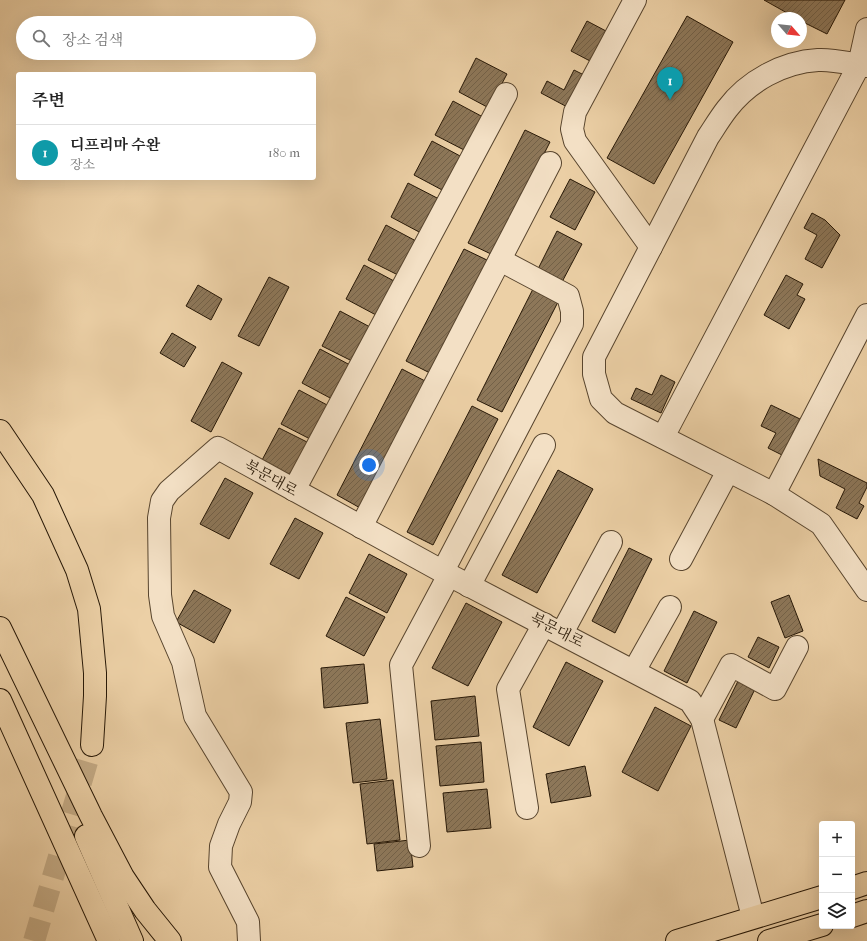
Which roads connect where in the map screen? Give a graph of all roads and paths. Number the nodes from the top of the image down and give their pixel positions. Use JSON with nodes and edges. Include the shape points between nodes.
{"nodes":[{"id":1,"x":636,"y":0,"type":"edge"},
{"id":2,"x":867,"y":29,"type":"edge"},
{"id":3,"x":863,"y":66,"type":"edge"},
{"id":4,"x":506,"y":94,"type":"dead end"},
{"id":5,"x":550,"y":163,"type":"dead end"},
{"id":6,"x":652,"y":247,"type":"junction"},
{"id":7,"x":500,"y":260,"type":"junction"},
{"id":8,"x":867,"y":315,"type":"edge"},
{"id":9,"x":0,"y":431,"type":"edge"},
{"id":10,"x":663,"y":437,"type":"junction"},
{"id":11,"x":544,"y":445,"type":"dead end"},
{"id":12,"x":728,"y":470,"type":"junction"},
{"id":13,"x":294,"y":490,"type":"junction"},
{"id":14,"x":774,"y":494,"type":"junction"},
{"id":15,"x":361,"y":527,"type":"junction"},
{"id":16,"x":611,"y":542,"type":"dead end"},
{"id":17,"x":681,"y":559,"type":"dead end"},
{"id":18,"x":446,"y":573,"type":"junction"},
{"id":19,"x":469,"y":586,"type":"junction"},
{"id":20,"x":867,"y":590,"type":"edge"},
{"id":21,"x":670,"y":607,"type":"dead end"},
{"id":22,"x":0,"y":628,"type":"edge"},
{"id":23,"x":553,"y":628,"type":"junction"},
{"id":24,"x":0,"y":637,"type":"edge"},
{"id":25,"x":797,"y":647,"type":"dead end"},
{"id":26,"x":634,"y":671,"type":"junction"},
{"id":27,"x":0,"y":700,"type":"edge"},
{"id":28,"x":702,"y":719,"type":"junction"},
{"id":29,"x":92,"y":745,"type":"tunnel mouth"},
{"id":30,"x":527,"y":808,"type":"dead end"},
{"id":31,"x":420,"y":846,"type":"dead end"},
{"id":32,"x":867,"y":883,"type":"edge"},
{"id":33,"x":855,"y":887,"type":"edge"},
{"id":34,"x":819,"y":898,"type":"edge"},
{"id":35,"x":867,"y":911,"type":"edge"},
{"id":36,"x":855,"y":915,"type":"edge"},
{"id":37,"x":754,"y":917,"type":"junction"},
{"id":38,"x":819,"y":926,"type":"edge"},
{"id":39,"x":109,"y":941,"type":"edge"},
{"id":40,"x":132,"y":941,"type":"edge"},
{"id":41,"x":170,"y":941,"type":"edge"},
{"id":42,"x":250,"y":941,"type":"edge"},
{"id":43,"x":677,"y":941,"type":"edge"},
{"id":44,"x":768,"y":941,"type":"edge"}],
"edges":[{"from":1,"to":6,"type":"street","via":[[575,112],[572,129],[575,141]]},
{"from":2,"to":3,"type":"street"},
{"from":3,"to":6,"type":"street","via":[[820,60],[793,64],[767,75],[746,88],[727,108],[708,137]]},
{"from":3,"to":10,"type":"street"},
{"from":4,"to":13,"type":"street"},
{"from":5,"to":7,"type":"street"},
{"from":6,"to":10,"type":"street","via":[[594,357],[594,374],[600,399],[615,413]]},
{"from":7,"to":15,"type":"street"},
{"from":7,"to":18,"type":"street","via":[[568,296],[572,324]]},
{"from":8,"to":14,"type":"street"},
{"from":9,"to":29,"type":"main road","via":[[43,495],[77,570],[89,609],[95,673]]},
{"from":10,"to":12,"type":"street"},
{"from":11,"to":19,"type":"street"},
{"from":12,"to":14,"type":"street"},
{"from":12,"to":17,"type":"street"},
{"from":13,"to":15,"type":"street","name":"북문대로"},
{"from":13,"to":42,"type":"street","name":"북문대로","via":[[218,448],[169,491],[162,501],[159,518],[160,595],[164,616],[183,662],[195,716],[241,792],[240,802],[221,846],[220,867],[248,922]]},
{"from":14,"to":20,"type":"street","via":[[821,524]]},
{"from":15,"to":18,"type":"street","name":"북문대로"},
{"from":16,"to":23,"type":"street"},
{"from":18,"to":19,"type":"street","name":"북문대로"},
{"from":18,"to":31,"type":"street","via":[[401,665]]},
{"from":19,"to":23,"type":"street","name":"북문대로"},
{"from":21,"to":26,"type":"street"},
{"from":22,"to":41,"type":"main road","via":[[122,877]]},
{"from":23,"to":26,"type":"street","name":"북문대로"},
{"from":23,"to":30,"type":"street","via":[[508,689]]},
{"from":24,"to":40,"type":"main road"},
{"from":25,"to":28,"type":"street","via":[[775,689],[731,665]]},
{"from":26,"to":28,"type":"street","name":"북문대로","via":[[690,701]]},
{"from":27,"to":39,"type":"main road"},
{"from":28,"to":37,"type":"street","name":"북문대로"},
{"from":32,"to":33,"type":"main road"},
{"from":34,"to":37,"type":"main road"},
{"from":35,"to":36,"type":"main road"},
{"from":37,"to":43,"type":"main road"},
{"from":38,"to":44,"type":"main road"}]}
